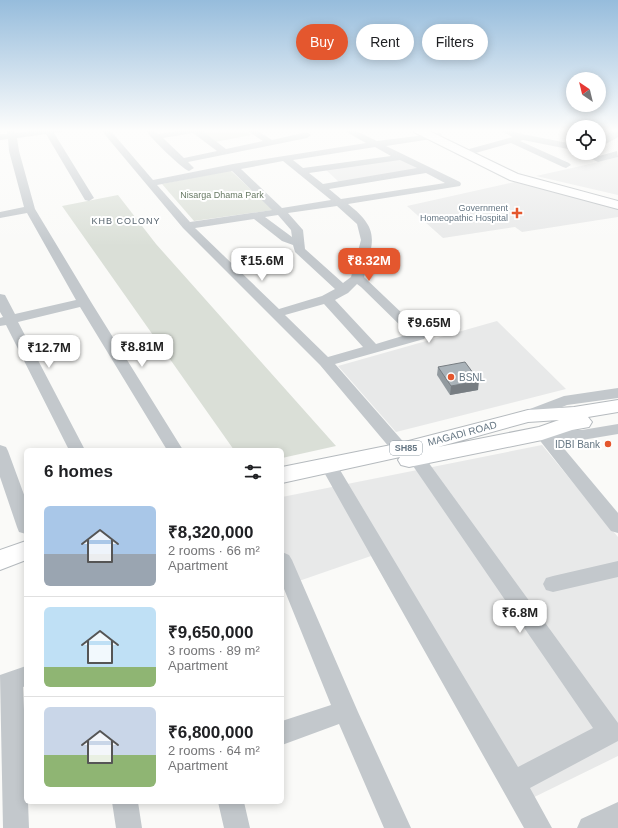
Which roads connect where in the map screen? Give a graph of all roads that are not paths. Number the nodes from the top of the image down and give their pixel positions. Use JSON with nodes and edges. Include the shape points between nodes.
{"nodes":[{"id":1,"x":18,"y":169,"type":"edge"},
{"id":2,"x":74,"y":169,"type":"edge"},
{"id":3,"x":139,"y":169,"type":"edge"},
{"id":4,"x":189,"y":169,"type":"edge"},
{"id":5,"x":225,"y":169,"type":"edge"},
{"id":6,"x":235,"y":169,"type":"edge"},
{"id":7,"x":298,"y":169,"type":"edge"},
{"id":8,"x":318,"y":169,"type":"edge"},
{"id":9,"x":498,"y":169,"type":"edge"},
{"id":10,"x":511,"y":169,"type":"edge"},
{"id":11,"x":426,"y":170,"type":"joint"},
{"id":12,"x":301,"y":171,"type":"junction"},
{"id":13,"x":196,"y":175,"type":"junction"},
{"id":14,"x":152,"y":183,"type":"junction"},
{"id":15,"x":320,"y":187,"type":"junction"},
{"id":16,"x":89,"y":198,"type":"dead end"},
{"id":17,"x":618,"y":200,"type":"edge"},
{"id":18,"x":340,"y":202,"type":"junction"},
{"id":19,"x":618,"y":205,"type":"edge"},
{"id":20,"x":30,"y":209,"type":"junction"},
{"id":21,"x":1,"y":212,"type":"edge"},
{"id":22,"x":279,"y":212,"type":"junction"},
{"id":23,"x":256,"y":215,"type":"junction"},
{"id":24,"x":187,"y":226,"type":"junction"},
{"id":25,"x":299,"y":243,"type":"junction"},
{"id":26,"x":357,"y":278,"type":"junction"},
{"id":27,"x":343,"y":290,"type":"junction"},
{"id":28,"x":0,"y":298,"type":"edge"},
{"id":29,"x":327,"y":299,"type":"junction"},
{"id":30,"x":84,"y":302,"type":"junction"},
{"id":31,"x":276,"y":314,"type":"junction"},
{"id":32,"x":5,"y":321,"type":"edge"},
{"id":33,"x":373,"y":349,"type":"junction"},
{"id":34,"x":325,"y":362,"type":"junction"},
{"id":35,"x":618,"y":393,"type":"edge"},
{"id":36,"x":618,"y":406,"type":"edge"},
{"id":37,"x":528,"y":416,"type":"junction"},
{"id":38,"x":618,"y":417,"type":"edge"},
{"id":39,"x":618,"y":429,"type":"edge"},
{"id":40,"x":542,"y":433,"type":"junction"},
{"id":41,"x":76,"y":448,"type":"edge"},
{"id":42,"x":174,"y":448,"type":"edge"},
{"id":43,"x":0,"y":452,"type":"edge"},
{"id":44,"x":409,"y":454,"type":"junction"},
{"id":45,"x":3,"y":469,"type":"edge"},
{"id":46,"x":334,"y":474,"type":"junction"},
{"id":47,"x":284,"y":475,"type":"edge"},
{"id":48,"x":284,"y":486,"type":"edge"},
{"id":49,"x":24,"y":522,"type":"edge"},
{"id":50,"x":618,"y":526,"type":"edge"},
{"id":51,"x":24,"y":551,"type":"edge"},
{"id":52,"x":0,"y":560,"type":"edge"},
{"id":53,"x":24,"y":564,"type":"edge"},
{"id":54,"x":284,"y":565,"type":"edge"},
{"id":55,"x":618,"y":569,"type":"edge"},
{"id":56,"x":0,"y":571,"type":"edge"},
{"id":57,"x":554,"y":584,"type":"dead end"},
{"id":58,"x":12,"y":681,"type":"edge"},
{"id":59,"x":346,"y":711,"type":"junction"},
{"id":60,"x":284,"y":731,"type":"edge"},
{"id":61,"x":513,"y":783,"type":"junction"},
{"id":62,"x":125,"y":804,"type":"edge"},
{"id":63,"x":231,"y":804,"type":"edge"},
{"id":64,"x":618,"y":815,"type":"edge"},
{"id":65,"x":16,"y":828,"type":"edge"},
{"id":66,"x":129,"y":828,"type":"edge"},
{"id":67,"x":237,"y":828,"type":"edge"},
{"id":68,"x":398,"y":828,"type":"edge"},
{"id":69,"x":539,"y":828,"type":"edge"},
{"id":70,"x":590,"y":828,"type":"edge"}],
"edges":[{"from":1,"to":20,"type":"street"},
{"from":2,"to":16,"type":"street"},
{"from":3,"to":14,"type":"street"},
{"from":4,"to":13,"type":"street"},
{"from":5,"to":13,"type":"street"},
{"from":6,"to":22,"type":"street"},
{"from":7,"to":12,"type":"street"},
{"from":8,"to":12,"type":"street"},
{"from":9,"to":19,"type":"main road","via":[[514,177]]},
{"from":10,"to":17,"type":"main road","via":[[532,178]]},
{"from":11,"to":15,"type":"street"},
{"from":11,"to":18,"type":"street","via":[[456,184]]},
{"from":12,"to":15,"type":"street"},
{"from":13,"to":14,"type":"street"},
{"from":14,"to":24,"type":"street"},
{"from":15,"to":18,"type":"street"},
{"from":18,"to":22,"type":"street"},
{"from":18,"to":26,"type":"street","via":[[362,223],[367,240]]},
{"from":20,"to":21,"type":"street"},
{"from":20,"to":30,"type":"street"},
{"from":22,"to":23,"type":"street"},
{"from":22,"to":25,"type":"street","via":[[297,230]]},
{"from":23,"to":24,"type":"street"},
{"from":23,"to":25,"type":"street","via":[[286,239]]},
{"from":24,"to":31,"type":"street"},
{"from":25,"to":27,"type":"street","via":[[299,250],[303,255]]},
{"from":26,"to":27,"type":"street"},
{"from":26,"to":33,"type":"street","via":[[419,336]]},
{"from":27,"to":29,"type":"street"},
{"from":28,"to":32,"type":"street"},
{"from":29,"to":31,"type":"street"},
{"from":29,"to":33,"type":"street"},
{"from":30,"to":32,"type":"street"},
{"from":30,"to":42,"type":"street"},
{"from":31,"to":34,"type":"street"},
{"from":32,"to":41,"type":"street","via":[[37,374]]},
{"from":33,"to":34,"type":"street"},
{"from":34,"to":44,"type":"street"},
{"from":35,"to":37,"type":"street","name":"MAGADI ROAD","number":"SH85","via":[[564,401]]},
{"from":36,"to":37,"type":"main road","number":"SH85","via":[[574,413]]},
{"from":37,"to":44,"type":"main road","name":"MAGADI ROAD","number":"SH85"},
{"from":38,"to":40,"type":"main road","number":"SH85","via":[[569,424]]},
{"from":39,"to":40,"type":"street","name":"MAGADI ROAD","number":"SH85","via":[[582,435]]},
{"from":40,"to":44,"type":"main road","name":"MAGADI ROAD","number":"SH85"},
{"from":40,"to":50,"type":"street"},
{"from":43,"to":45,"type":"street"},
{"from":44,"to":46,"type":"main road","name":"MAGADI ROAD","number":"SH85"},
{"from":44,"to":47,"type":"main road","name":"MAGADI ROAD","number":"SH85"},
{"from":44,"to":61,"type":"street","via":[[610,732]]},
{"from":45,"to":49,"type":"street"},
{"from":46,"to":48,"type":"main road","name":"MAGADI ROAD","number":"SH85"},
{"from":46,"to":61,"type":"street"},
{"from":51,"to":52,"type":"main road"},
{"from":53,"to":56,"type":"main road"},
{"from":54,"to":59,"type":"street"},
{"from":55,"to":57,"type":"street"},
{"from":58,"to":65,"type":"street"},
{"from":59,"to":60,"type":"street"},
{"from":59,"to":68,"type":"street"},
{"from":61,"to":69,"type":"street"},
{"from":62,"to":66,"type":"street"},
{"from":63,"to":67,"type":"street"},
{"from":64,"to":70,"type":"street"}]}
